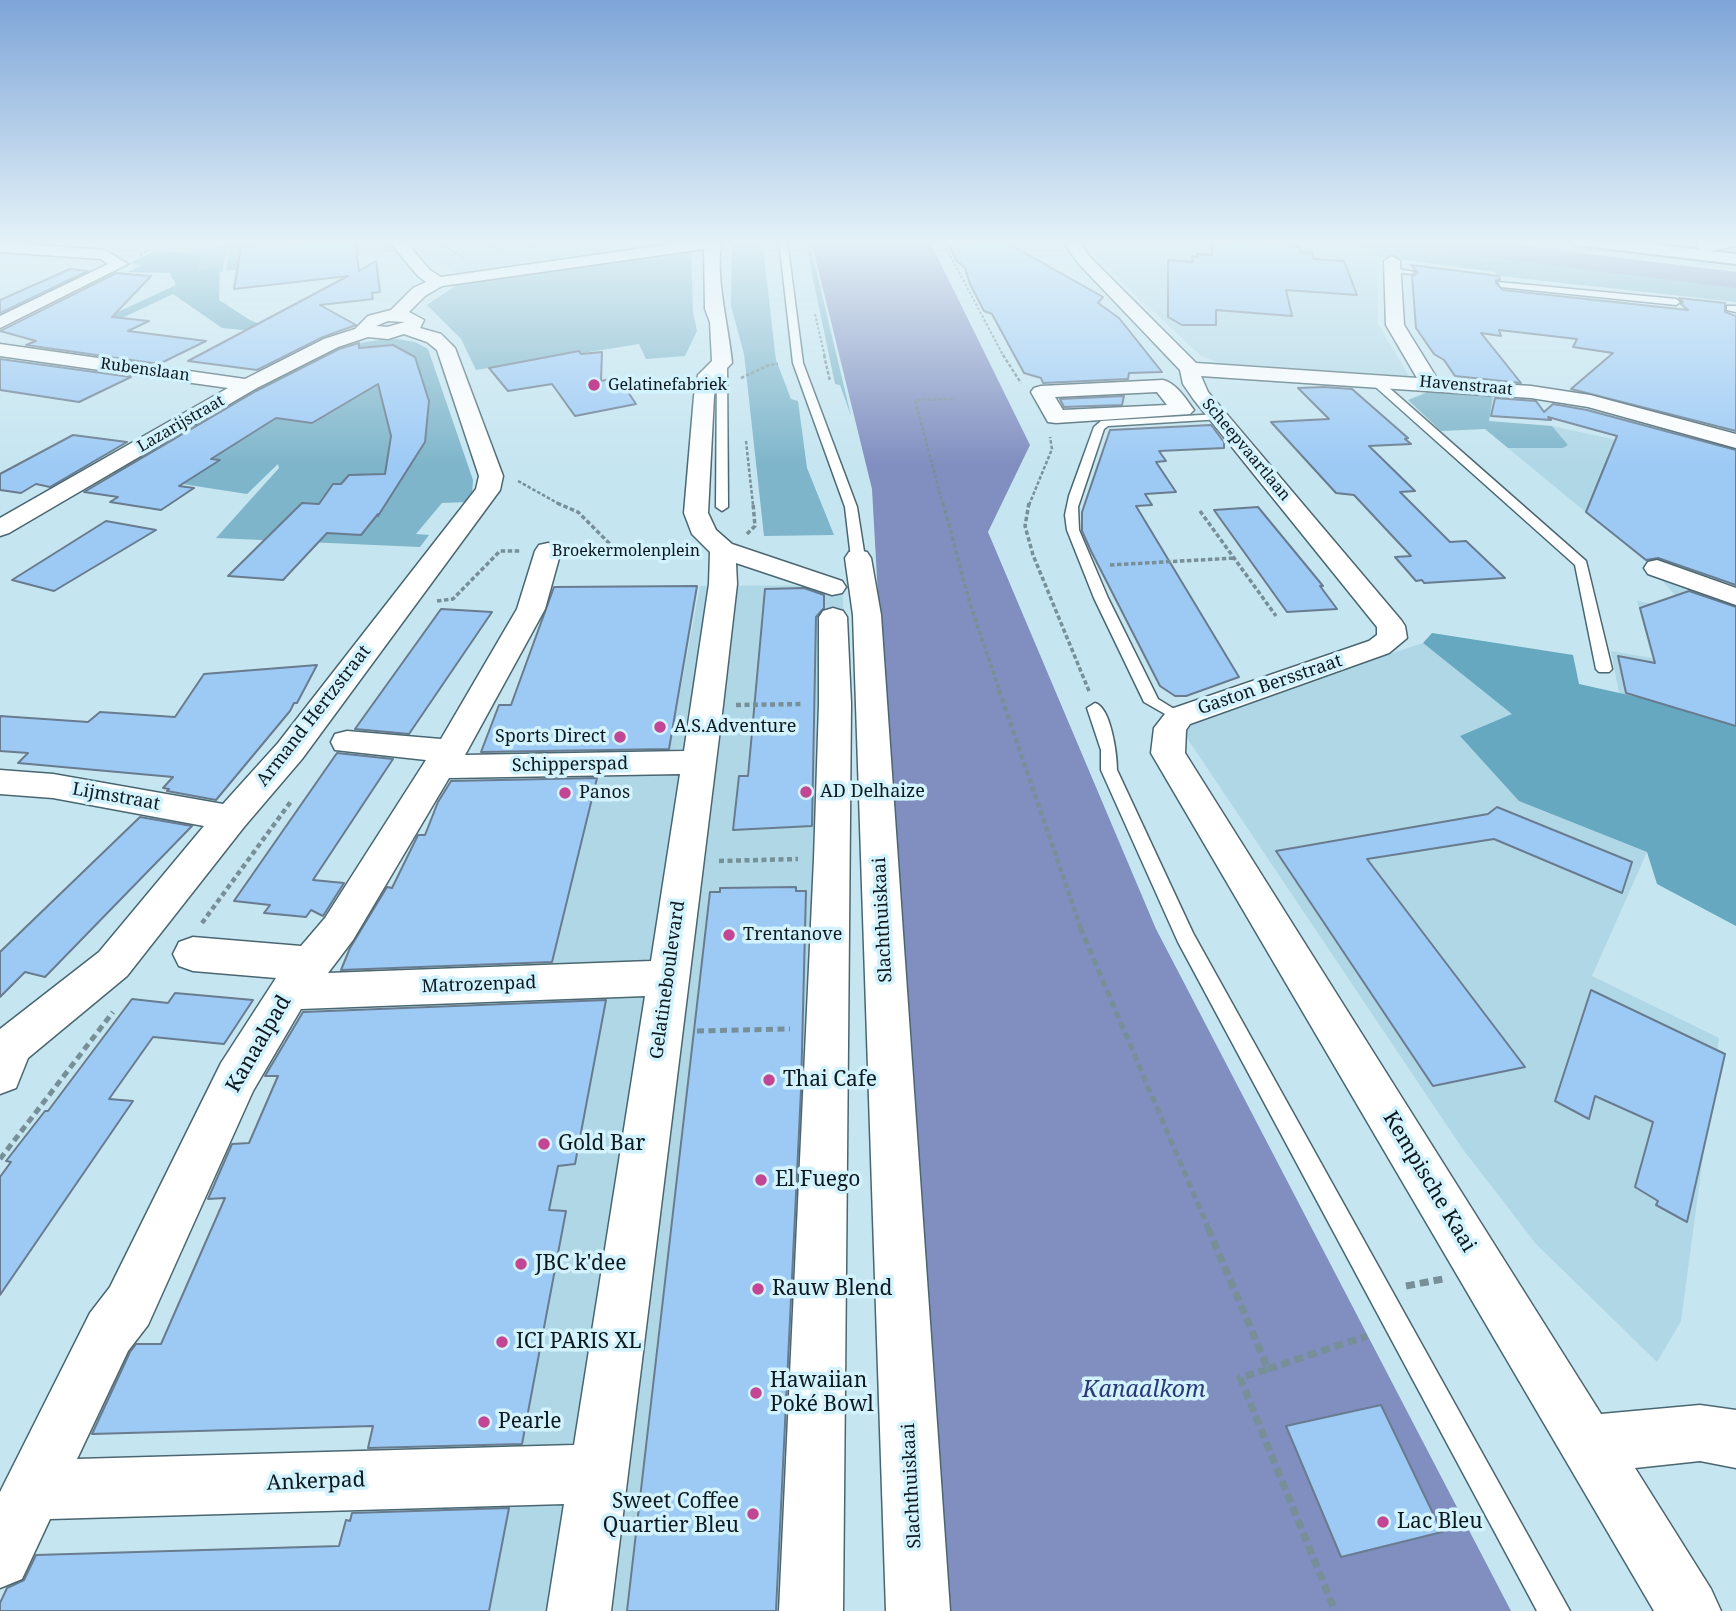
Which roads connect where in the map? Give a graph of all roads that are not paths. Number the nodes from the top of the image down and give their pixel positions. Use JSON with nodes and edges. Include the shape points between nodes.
{"nodes":[{"id":1,"x":16,"y":315,"type":"edge"},
{"id":2,"x":405,"y":315,"type":"edge"},
{"id":3,"x":716,"y":315,"type":"edge"},
{"id":4,"x":792,"y":315,"type":"edge"},
{"id":5,"x":1137,"y":315,"type":"edge"},
{"id":6,"x":1395,"y":315,"type":"edge"},
{"id":7,"x":401,"y":322,"type":"junction"},
{"id":8,"x":0,"y":323,"type":"edge"},
{"id":9,"x":0,"y":350,"type":"edge"},
{"id":10,"x":1190,"y":369,"type":"junction"},
{"id":11,"x":729,"y":372,"type":"junction"},
{"id":12,"x":1374,"y":380,"type":"junction"},
{"id":13,"x":1430,"y":383,"type":"junction"},
{"id":14,"x":248,"y":385,"type":"junction"},
{"id":15,"x":1032,"y":389,"type":"joint"},
{"id":16,"x":1218,"y":417,"type":"junction"},
{"id":17,"x":1736,"y":441,"type":"edge"},
{"id":18,"x":722,"y":507,"type":"dead end"},
{"id":19,"x":0,"y":528,"type":"edge"},
{"id":20,"x":723,"y":550,"type":"junction"},
{"id":21,"x":548,"y":551,"type":"road end"},
{"id":22,"x":1657,"y":568,"type":"dead end"},
{"id":23,"x":841,"y":588,"type":"junction"},
{"id":24,"x":1736,"y":597,"type":"edge"},
{"id":25,"x":1393,"y":633,"type":"joint"},
{"id":26,"x":1604,"y":669,"type":"dead end"},
{"id":27,"x":1096,"y":708,"type":"road end"},
{"id":28,"x":1174,"y":735,"type":"junction"},
{"id":29,"x":347,"y":742,"type":"dead end"},
{"id":30,"x":446,"y":759,"type":"junction"},
{"id":31,"x":699,"y":762,"type":"junction"},
{"id":32,"x":0,"y":782,"type":"edge"},
{"id":33,"x":231,"y":818,"type":"junction"},
{"id":34,"x":193,"y":954,"type":"dead end"},
{"id":35,"x":299,"y":978,"type":"junction"},
{"id":36,"x":669,"y":978,"type":"junction"},
{"id":37,"x":4,"y":1055,"type":"edge"},
{"id":38,"x":1736,"y":1439,"type":"edge"},
{"id":39,"x":1588,"y":1444,"type":"junction"},
{"id":40,"x":599,"y":1474,"type":"junction"},
{"id":41,"x":12,"y":1525,"type":"edge"},
{"id":42,"x":579,"y":1611,"type":"edge"},
{"id":43,"x":811,"y":1611,"type":"edge"},
{"id":44,"x":918,"y":1611,"type":"edge"},
{"id":45,"x":1554,"y":1611,"type":"edge"},
{"id":46,"x":1689,"y":1611,"type":"edge"}],
"edges":[{"from":1,"to":8,"type":"street"},
{"from":2,"to":7,"type":"street"},
{"from":3,"to":11,"type":"street"},
{"from":4,"to":23,"type":"lane","name":"Slachthuiskaai","via":[[798,363],[851,507]]},
{"from":5,"to":10,"type":"street","name":"Scheepvaartlaan"},
{"from":6,"to":13,"type":"street","via":[[1395,325]]},
{"from":7,"to":14,"type":"street","name":"Lazarijstraat","via":[[383,333],[368,331],[331,343]]},
{"from":7,"to":33,"type":"street","name":"Armand Hertzstraat","via":[[446,348],[491,476],[488,490],[290,751]]},
{"from":9,"to":14,"type":"street","name":"Rubenslaan"},
{"from":10,"to":12,"type":"street","name":"Havenstraat"},
{"from":10,"to":16,"type":"street","name":"Scheepvaartlaan","via":[[1193,384]]},
{"from":11,"to":18,"type":"lane"},
{"from":11,"to":20,"type":"street","via":[[708,375],[696,513],[705,534]]},
{"from":12,"to":13,"type":"street","name":"Havenstraat"},
{"from":12,"to":26,"type":"lane","via":[[1581,564]]},
{"from":13,"to":17,"type":"street","name":"Havenstraat","via":[[1590,401]]},
{"from":14,"to":19,"type":"street","name":"Lazarijstraat"},
{"from":15,"to":15,"type":"street","via":[[1163,386],[1182,410],[1056,417]]},
{"from":16,"to":25,"type":"street","name":"Scheepvaartlaan","via":[[1388,620]]},
{"from":16,"to":28,"type":"lane","via":[[1105,423],[1099,427],[1071,512],[1072,527],[1088,566],[1152,702]]},
{"from":20,"to":23,"type":"street","name":"Broekermolenplein"},
{"from":20,"to":31,"type":"street","name":"Gelatineboulevard","via":[[723,584]]},
{"from":21,"to":30,"type":"street","name":"Kanaalpad","via":[[531,609]]},
{"from":22,"to":24,"type":"street"},
{"from":23,"to":43,"type":"street","name":"Slachthuiskaai"},
{"from":23,"to":44,"type":"street","name":"Slachthuiskaai","via":[[867,615]]},
{"from":25,"to":28,"type":"street","name":"Gaston Bersstraat","via":[[1379,647]]},
{"from":27,"to":45,"type":"lane","via":[[1110,769],[1185,936]]},
{"from":28,"to":39,"type":"street","name":"Kempische Kaai","via":[[1483,1272]]},
{"from":29,"to":30,"type":"street","name":"Schipperspad"},
{"from":30,"to":31,"type":"street","name":"Schipperspad"},
{"from":30,"to":35,"type":"street","name":"Kanaalpad","via":[[427,782],[339,929]]},
{"from":31,"to":36,"type":"street","name":"Gelatineboulevard"},
{"from":32,"to":33,"type":"street","name":"Lijmstraat","via":[[53,786]]},
{"from":33,"to":37,"type":"street","name":"Armand Hertzstraat","via":[[113,964]]},
{"from":34,"to":35,"type":"street","name":"Matrozenpad"},
{"from":35,"to":36,"type":"street","name":"Matrozenpad"},
{"from":35,"to":41,"type":"street","name":"Kanaalpad","via":[[237,1077],[129,1306],[109,1332]]},
{"from":36,"to":40,"type":"street","name":"Gelatineboulevard"},
{"from":38,"to":39,"type":"street","via":[[1700,1433]]},
{"from":39,"to":46,"type":"street","name":"Kempische Kaai"},
{"from":40,"to":41,"type":"street","name":"Ankerpad"},
{"from":40,"to":42,"type":"street","name":"Gelatineboulevard"}]}
